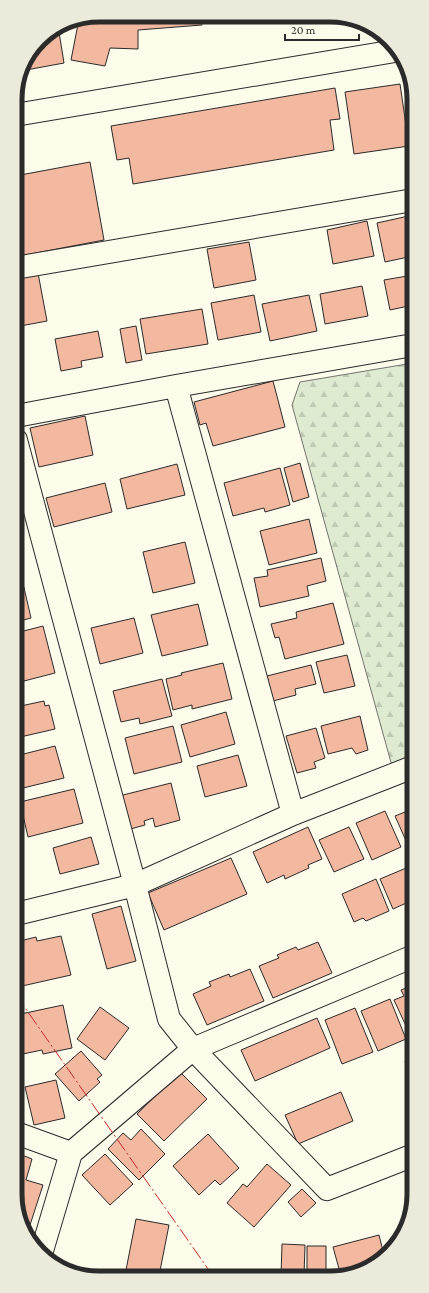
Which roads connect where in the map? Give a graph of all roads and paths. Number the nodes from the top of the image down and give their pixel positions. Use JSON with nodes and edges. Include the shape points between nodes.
{"nodes":[{"id":1,"x":391,"y":52,"type":"edge"},
{"id":2,"x":22,"y":114,"type":"edge"},
{"id":3,"x":407,"y":201,"type":"edge"},
{"id":4,"x":22,"y":267,"type":"edge"},
{"id":5,"x":407,"y":346,"type":"edge"},
{"id":6,"x":176,"y":386,"type":"junction"},
{"id":7,"x":22,"y":415,"type":"edge"},
{"id":8,"x":22,"y":462,"type":"edge"},
{"id":9,"x":407,"y":769,"type":"edge"},
{"id":10,"x":293,"y":814,"type":"junction"},
{"id":11,"x":135,"y":885,"type":"junction"},
{"id":12,"x":22,"y":913,"type":"edge"},
{"id":13,"x":407,"y":959,"type":"edge"},
{"id":14,"x":193,"y":1048,"type":"junction"},
{"id":15,"x":22,"y":1135,"type":"edge"},
{"id":16,"x":71,"y":1153,"type":"junction"},
{"id":17,"x":407,"y":1158,"type":"edge"},
{"id":18,"x":43,"y":1246,"type":"edge"}],
"edges":[{"from":1,"to":2,"type":"street"},
{"from":3,"to":4,"type":"street"},
{"from":5,"to":6,"type":"street"},
{"from":6,"to":7,"type":"street"},
{"from":6,"to":10,"type":"street"},
{"from":8,"to":11,"type":"street"},
{"from":9,"to":10,"type":"street"},
{"from":10,"to":11,"type":"street"},
{"from":11,"to":12,"type":"street"},
{"from":11,"to":14,"type":"street","via":[[169,1019]]},
{"from":13,"to":14,"type":"street"},
{"from":14,"to":16,"type":"street"},
{"from":14,"to":17,"type":"street","via":[[327,1189]]},
{"from":15,"to":16,"type":"street"},
{"from":16,"to":18,"type":"street"}]}
